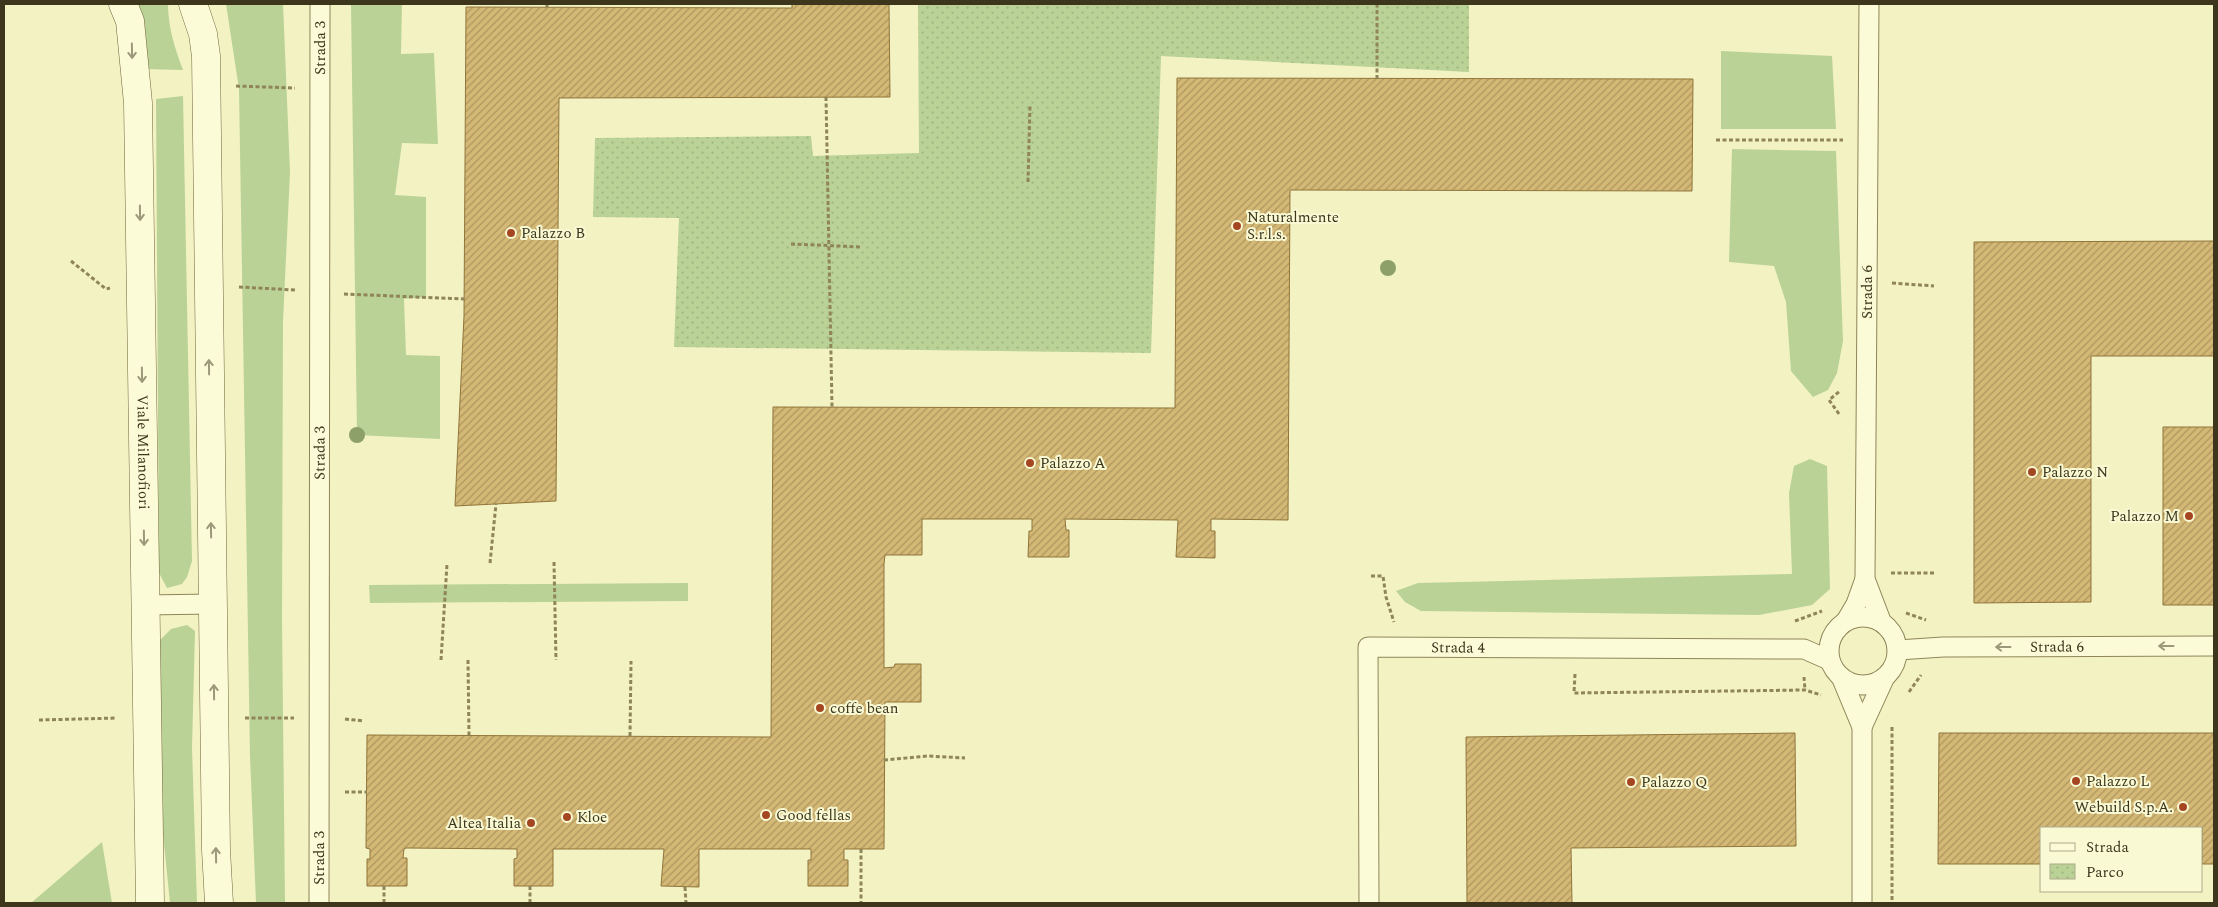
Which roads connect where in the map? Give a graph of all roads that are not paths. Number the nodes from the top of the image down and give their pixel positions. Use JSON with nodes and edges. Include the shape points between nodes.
{"nodes":[{"id":1,"x":123,"y":4,"type":"edge"},
{"id":2,"x":193,"y":4,"type":"edge"},
{"id":3,"x":320,"y":4,"type":"edge"},
{"id":4,"x":1869,"y":4,"type":"edge"},
{"id":5,"x":1865,"y":579,"type":"junction"},
{"id":6,"x":212,"y":604,"type":"junction"},
{"id":7,"x":144,"y":605,"type":"junction"},
{"id":8,"x":1846,"y":621,"type":"junction"},
{"id":9,"x":1881,"y":621,"type":"junction"},
{"id":10,"x":1831,"y":638,"type":"junction"},
{"id":11,"x":2214,"y":646,"type":"edge"},
{"id":12,"x":1804,"y":649,"type":"junction"},
{"id":13,"x":1898,"y":650,"type":"junction"},
{"id":14,"x":1829,"y":660,"type":"junction"},
{"id":15,"x":1842,"y":679,"type":"junction"},
{"id":16,"x":1884,"y":679,"type":"junction"},
{"id":17,"x":1862,"y":727,"type":"junction"},
{"id":18,"x":150,"y":903,"type":"edge"},
{"id":19,"x":219,"y":903,"type":"edge"},
{"id":20,"x":319,"y":903,"type":"edge"},
{"id":21,"x":1369,"y":903,"type":"edge"},
{"id":22,"x":1862,"y":903,"type":"edge"}],
"edges":[{"from":1,"to":7,"type":"main road","name":"Viale Milanofiori","one_way":true,"via":[[130,21],[138,103]]},
{"from":6,"to":2,"type":"main road","one_way":true,"via":[[206,56]]},
{"from":3,"to":20,"type":"lane","name":"Strada 3"},
{"from":4,"to":5,"type":"lane","name":"Strada 6"},
{"from":5,"to":8,"type":"lane","name":"Strada 6"},
{"from":5,"to":9,"type":"lane","name":"Strada 6"},
{"from":6,"to":7,"type":"lane"},
{"from":19,"to":6,"type":"main road","one_way":true},
{"from":7,"to":18,"type":"main road","name":"Viale Milanofiori"},
{"from":8,"to":9,"type":"lane","via":[[1869,617]]},
{"from":8,"to":10,"type":"lane","name":"Strada 4"},
{"from":9,"to":13,"type":"lane","via":[[1896,639]]},
{"from":10,"to":12,"type":"lane","name":"Strada 4"},
{"from":10,"to":14,"type":"lane"},
{"from":11,"to":13,"type":"lane","name":"Strada 6","one_way":true},
{"from":12,"to":14,"type":"lane","name":"Strada 4"},
{"from":12,"to":21,"type":"lane","name":"Strada 4","via":[[1368,647]]},
{"from":13,"to":16,"type":"lane","via":[[1892,671]]},
{"from":14,"to":15,"type":"lane"},
{"from":15,"to":16,"type":"lane","via":[[1863,686]]},
{"from":15,"to":17,"type":"lane"},
{"from":16,"to":17,"type":"lane"},
{"from":17,"to":22,"type":"lane"}]}
